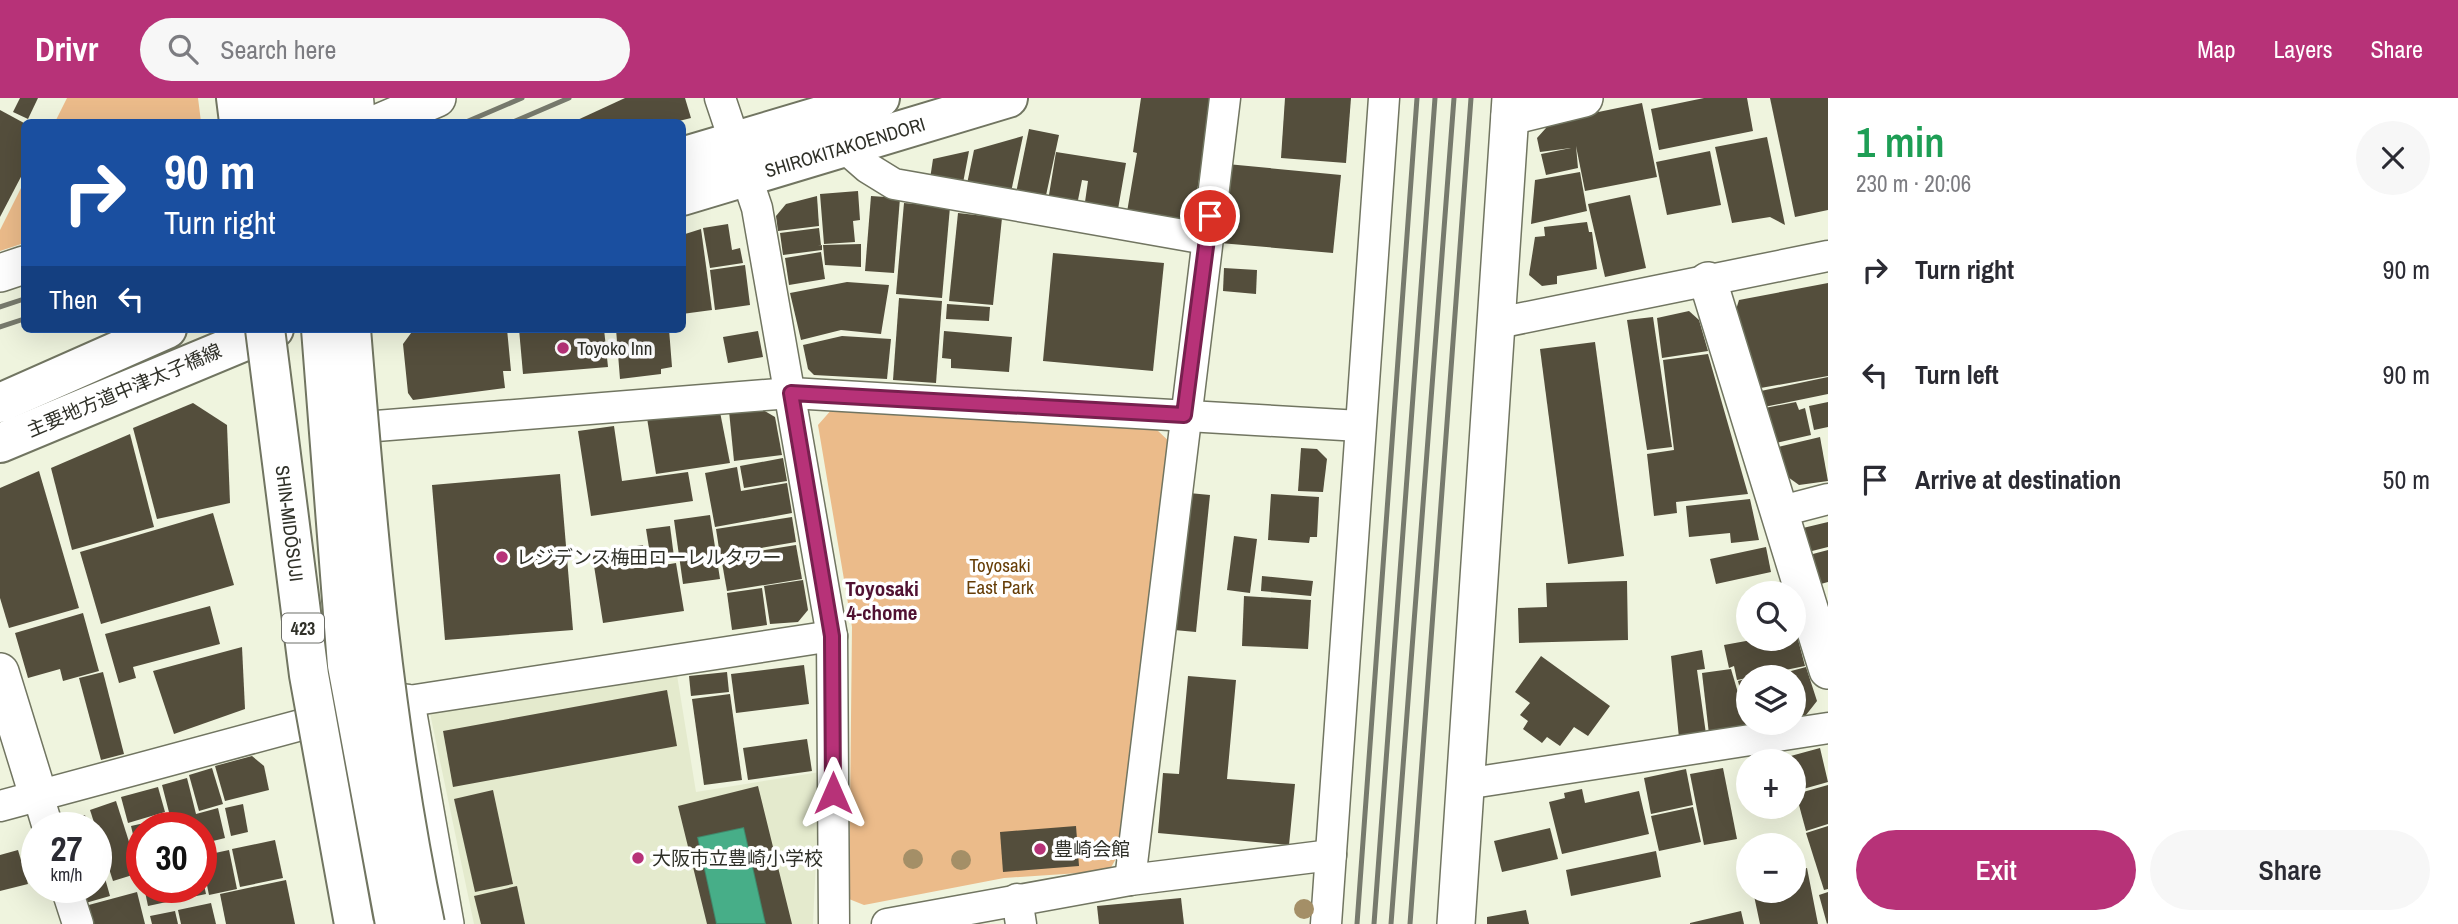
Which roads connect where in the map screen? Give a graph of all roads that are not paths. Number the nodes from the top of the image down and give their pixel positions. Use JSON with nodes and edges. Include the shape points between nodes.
{"nodes":[{"id":1,"x":236,"y":98,"type":"edge"},
{"id":2,"x":272,"y":98,"type":"edge"},
{"id":3,"x":303,"y":98,"type":"edge"},
{"id":4,"x":332,"y":98,"type":"edge"},
{"id":5,"x":358,"y":98,"type":"edge"},
{"id":6,"x":436,"y":98,"type":"edge"},
{"id":7,"x":720,"y":98,"type":"edge"},
{"id":8,"x":880,"y":98,"type":"edge"},
{"id":9,"x":1008,"y":98,"type":"edge"},
{"id":10,"x":1225,"y":98,"type":"edge"},
{"id":11,"x":1384,"y":98,"type":"edge"},
{"id":12,"x":1584,"y":98,"type":"edge"},
{"id":13,"x":1511,"y":107,"type":"edge"},
{"id":14,"x":239,"y":119,"type":"edge"},
{"id":15,"x":274,"y":119,"type":"edge"},
{"id":16,"x":305,"y":119,"type":"edge"},
{"id":17,"x":334,"y":119,"type":"edge"},
{"id":18,"x":360,"y":119,"type":"edge"},
{"id":19,"x":388,"y":119,"type":"edge"},
{"id":20,"x":844,"y":147,"type":"junction"},
{"id":21,"x":686,"y":157,"type":"edge"},
{"id":22,"x":742,"y":158,"type":"junction"},
{"id":23,"x":686,"y":193,"type":"edge"},
{"id":24,"x":1206,"y":239,"type":"junction"},
{"id":25,"x":1828,"y":256,"type":"edge"},
{"id":26,"x":21,"y":266,"type":"edge"},
{"id":27,"x":0,"y":273,"type":"edge"},
{"id":28,"x":1708,"y":281,"type":"junction"},
{"id":29,"x":1498,"y":323,"type":"junction"},
{"id":30,"x":158,"y":333,"type":"edge"},
{"id":31,"x":253,"y":333,"type":"edge"},
{"id":32,"x":258,"y":333,"type":"edge"},
{"id":33,"x":258,"y":333,"type":"edge"},
{"id":34,"x":321,"y":333,"type":"edge"},
{"id":35,"x":351,"y":333,"type":"edge"},
{"id":36,"x":369,"y":333,"type":"edge"},
{"id":37,"x":791,"y":393,"type":"junction"},
{"id":38,"x":0,"y":403,"type":"edge"},
{"id":39,"x":1184,"y":415,"type":"junction"},
{"id":40,"x":376,"y":426,"type":"junction"},
{"id":41,"x":1360,"y":426,"type":"junction"},
{"id":42,"x":0,"y":443,"type":"edge"},
{"id":43,"x":1828,"y":499,"type":"edge"},
{"id":44,"x":1778,"y":512,"type":"junction"},
{"id":45,"x":832,"y":636,"type":"junction"},
{"id":46,"x":1828,"y":670,"type":"edge"},
{"id":47,"x":0,"y":672,"type":"edge"},
{"id":48,"x":405,"y":700,"type":"junction"},
{"id":49,"x":300,"y":724,"type":"junction"},
{"id":50,"x":1828,"y":728,"type":"edge"},
{"id":51,"x":1465,"y":784,"type":"junction"},
{"id":52,"x":0,"y":806,"type":"edge"},
{"id":53,"x":43,"y":811,"type":"edge"},
{"id":54,"x":1331,"y":855,"type":"junction"},
{"id":55,"x":1130,"y":880,"type":"junction"},
{"id":56,"x":71,"y":903,"type":"edge"},
{"id":57,"x":1019,"y":911,"type":"edge"},
{"id":58,"x":78,"y":924,"type":"edge"},
{"id":59,"x":342,"y":924,"type":"edge"},
{"id":60,"x":354,"y":924,"type":"edge"},
{"id":61,"x":395,"y":924,"type":"edge"},
{"id":62,"x":425,"y":924,"type":"edge"},
{"id":63,"x":445,"y":924,"type":"edge"},
{"id":64,"x":834,"y":924,"type":"edge"},
{"id":65,"x":887,"y":924,"type":"edge"},
{"id":66,"x":1326,"y":924,"type":"edge"},
{"id":67,"x":1456,"y":924,"type":"edge"}],
"edges":[{"from":1,"to":14,"type":"main road"},
{"from":2,"to":15,"type":"street"},
{"from":3,"to":16,"type":"main road"},
{"from":4,"to":17,"type":"main road"},
{"from":5,"to":18,"type":"street"},
{"from":6,"to":19,"type":"street"},
{"from":7,"to":22,"type":"street"},
{"from":8,"to":22,"type":"main road","name":"SHIROKITAKOENDORI"},
{"from":9,"to":20,"type":"main road","name":"SHIROKITAKOENDORI"},
{"from":10,"to":24,"type":"street"},
{"from":11,"to":41,"type":"street"},
{"from":12,"to":13,"type":"street"},
{"from":13,"to":29,"type":"street"},
{"from":20,"to":22,"type":"main road","name":"SHIROKITAKOENDORI"},
{"from":20,"to":24,"type":"street","via":[[894,184]]},
{"from":21,"to":22,"type":"main road","name":"SHIROKITAKOENDORI"},
{"from":22,"to":23,"type":"main road","name":"SHIROKITAKOENDORI"},
{"from":22,"to":37,"type":"street","via":[[757,208]]},
{"from":24,"to":39,"type":"street"},
{"from":25,"to":28,"type":"street"},
{"from":26,"to":27,"type":"street"},
{"from":28,"to":29,"type":"street"},
{"from":28,"to":44,"type":"street"},
{"from":29,"to":51,"type":"street"},
{"from":30,"to":38,"type":"main road"},
{"from":31,"to":42,"type":"main road","name":"主要地方道中津太子橋線"},
{"from":32,"to":49,"type":"street"},
{"from":33,"to":60,"type":"main road","name":"SHIN-MIDŌSUJI","number":"423","bridge":true,"via":[[309,675]]},
{"from":34,"to":61,"type":"main road","bridge":true,"via":[[346,665]]},
{"from":35,"to":62,"type":"main road","bridge":true,"via":[[367,532],[410,849]]},
{"from":36,"to":40,"type":"street"},
{"from":37,"to":39,"type":"street"},
{"from":37,"to":40,"type":"street"},
{"from":37,"to":45,"type":"street"},
{"from":39,"to":41,"type":"street"},
{"from":39,"to":55,"type":"street"},
{"from":40,"to":48,"type":"street"},
{"from":41,"to":54,"type":"street"},
{"from":43,"to":44,"type":"street"},
{"from":44,"to":46,"type":"street"},
{"from":45,"to":48,"type":"street"},
{"from":45,"to":64,"type":"street"},
{"from":47,"to":53,"type":"street"},
{"from":48,"to":49,"type":"street"},
{"from":48,"to":63,"type":"street"},
{"from":49,"to":53,"type":"street"},
{"from":49,"to":59,"type":"street"},
{"from":50,"to":51,"type":"street"},
{"from":51,"to":67,"type":"street"},
{"from":52,"to":53,"type":"street"},
{"from":54,"to":55,"type":"street"},
{"from":54,"to":66,"type":"street"},
{"from":55,"to":57,"type":"street"},
{"from":56,"to":58,"type":"street"},
{"from":57,"to":65,"type":"street"}]}
